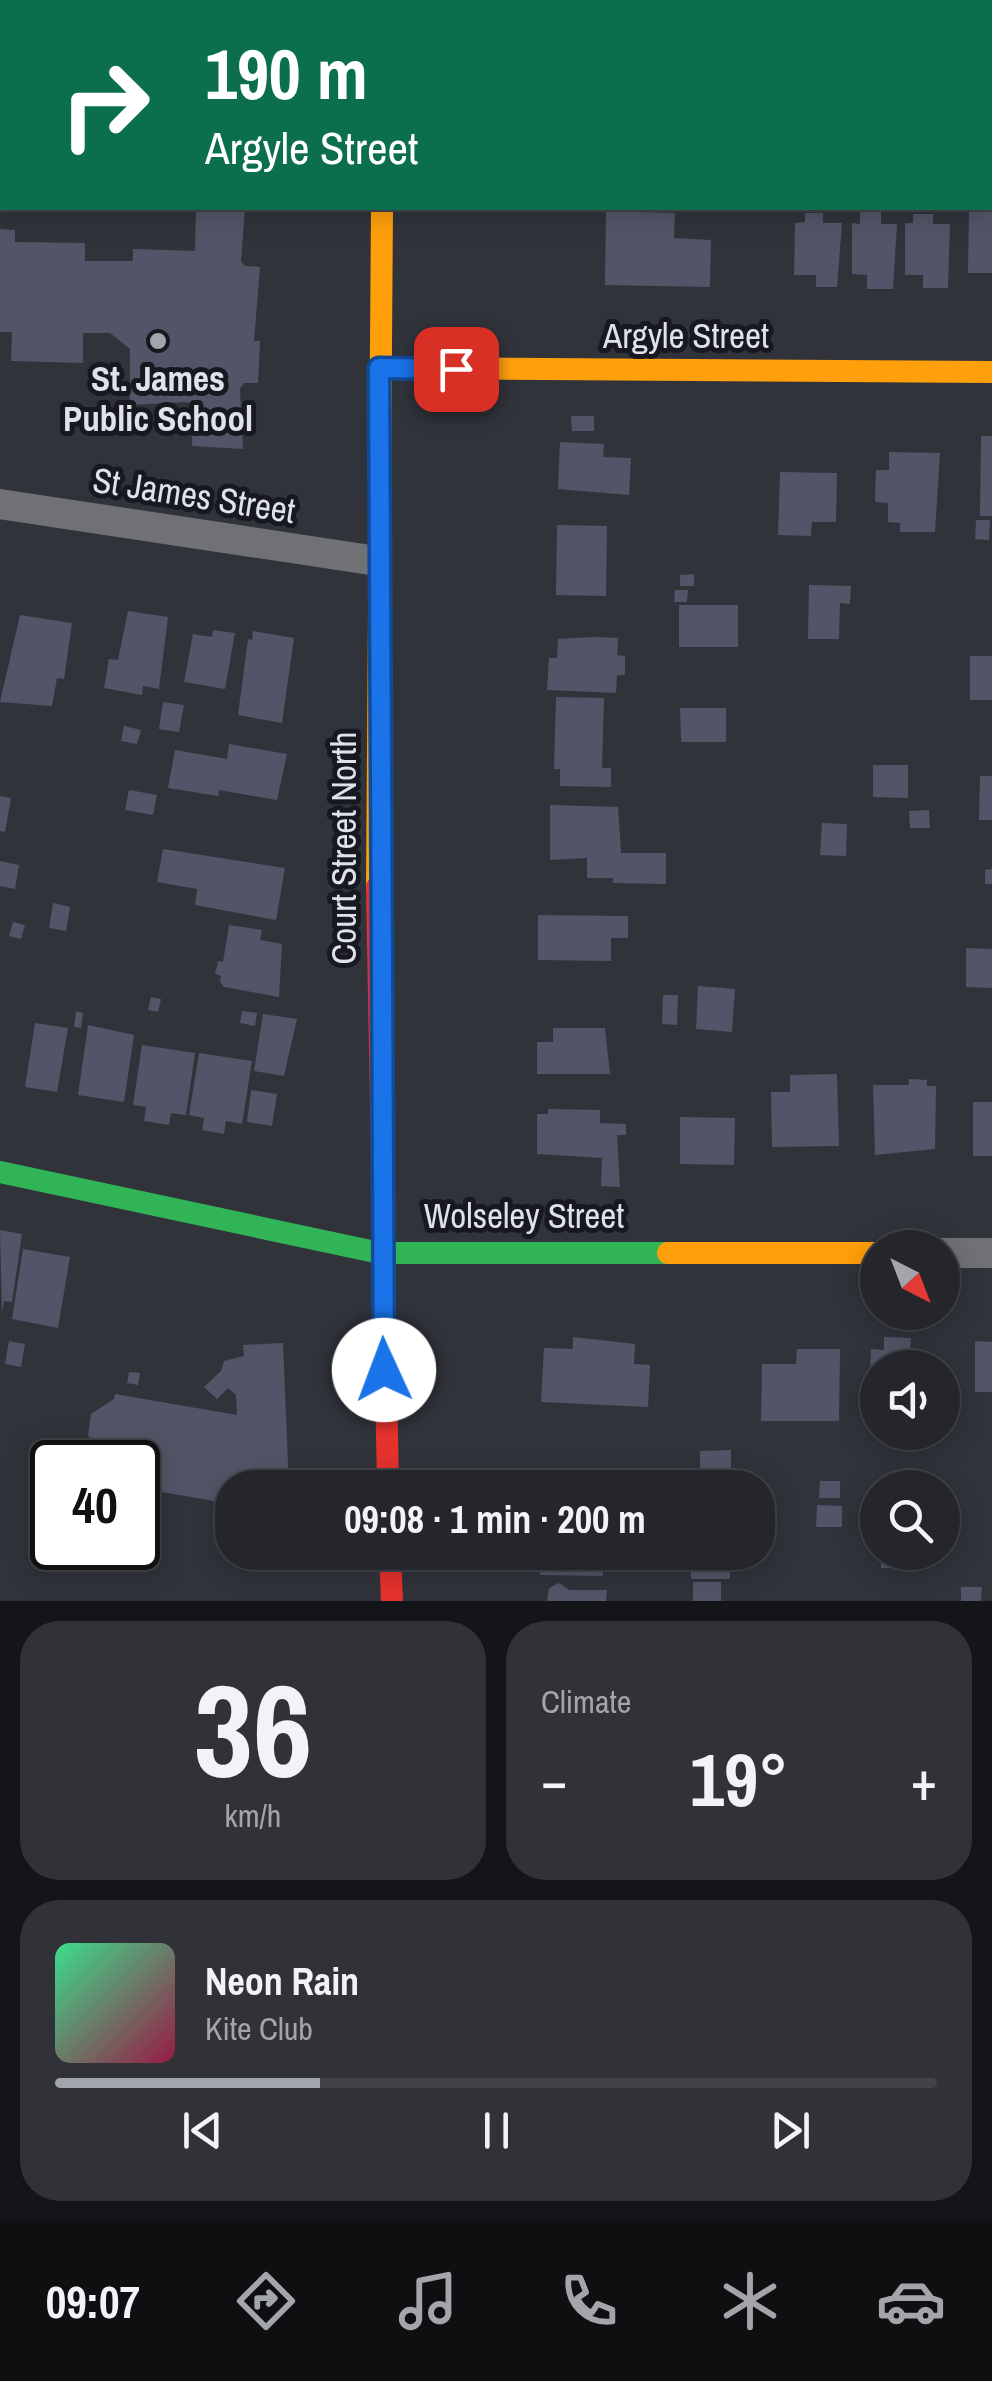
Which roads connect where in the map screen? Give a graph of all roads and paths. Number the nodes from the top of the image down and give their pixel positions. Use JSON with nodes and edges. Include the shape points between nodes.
{"nodes":[{"id":1,"x":382,"y":210,"type":"edge"},
{"id":2,"x":379,"y":368,"type":"junction"},
{"id":3,"x":992,"y":372,"type":"edge"},
{"id":4,"x":0,"y":504,"type":"edge"},
{"id":5,"x":377,"y":561,"type":"junction"},
{"id":6,"x":0,"y":1172,"type":"edge"},
{"id":7,"x":380,"y":1253,"type":"junction"},
{"id":8,"x":860,"y":1253,"type":"edge"},
{"id":9,"x":960,"y":1253,"type":"edge"},
{"id":10,"x":992,"y":1253,"type":"edge"},
{"id":11,"x":387,"y":1470,"type":"edge"},
{"id":12,"x":391,"y":1570,"type":"edge"},
{"id":13,"x":392,"y":1601,"type":"edge"}],
"edges":[{"from":1,"to":2,"type":"street","name":"Court Street North"},
{"from":2,"to":3,"type":"street","name":"Argyle Street"},
{"from":2,"to":5,"type":"street","name":"Court Street North"},
{"from":4,"to":5,"type":"street","name":"St James Street"},
{"from":5,"to":7,"type":"street","name":"Court Street North"},
{"from":6,"to":7,"type":"street","name":"Wolseley Street"},
{"from":7,"to":8,"type":"street","name":"Wolseley Street"},
{"from":7,"to":11,"type":"street","name":"Court Street North"},
{"from":9,"to":10,"type":"street"},
{"from":12,"to":13,"type":"street"}]}
